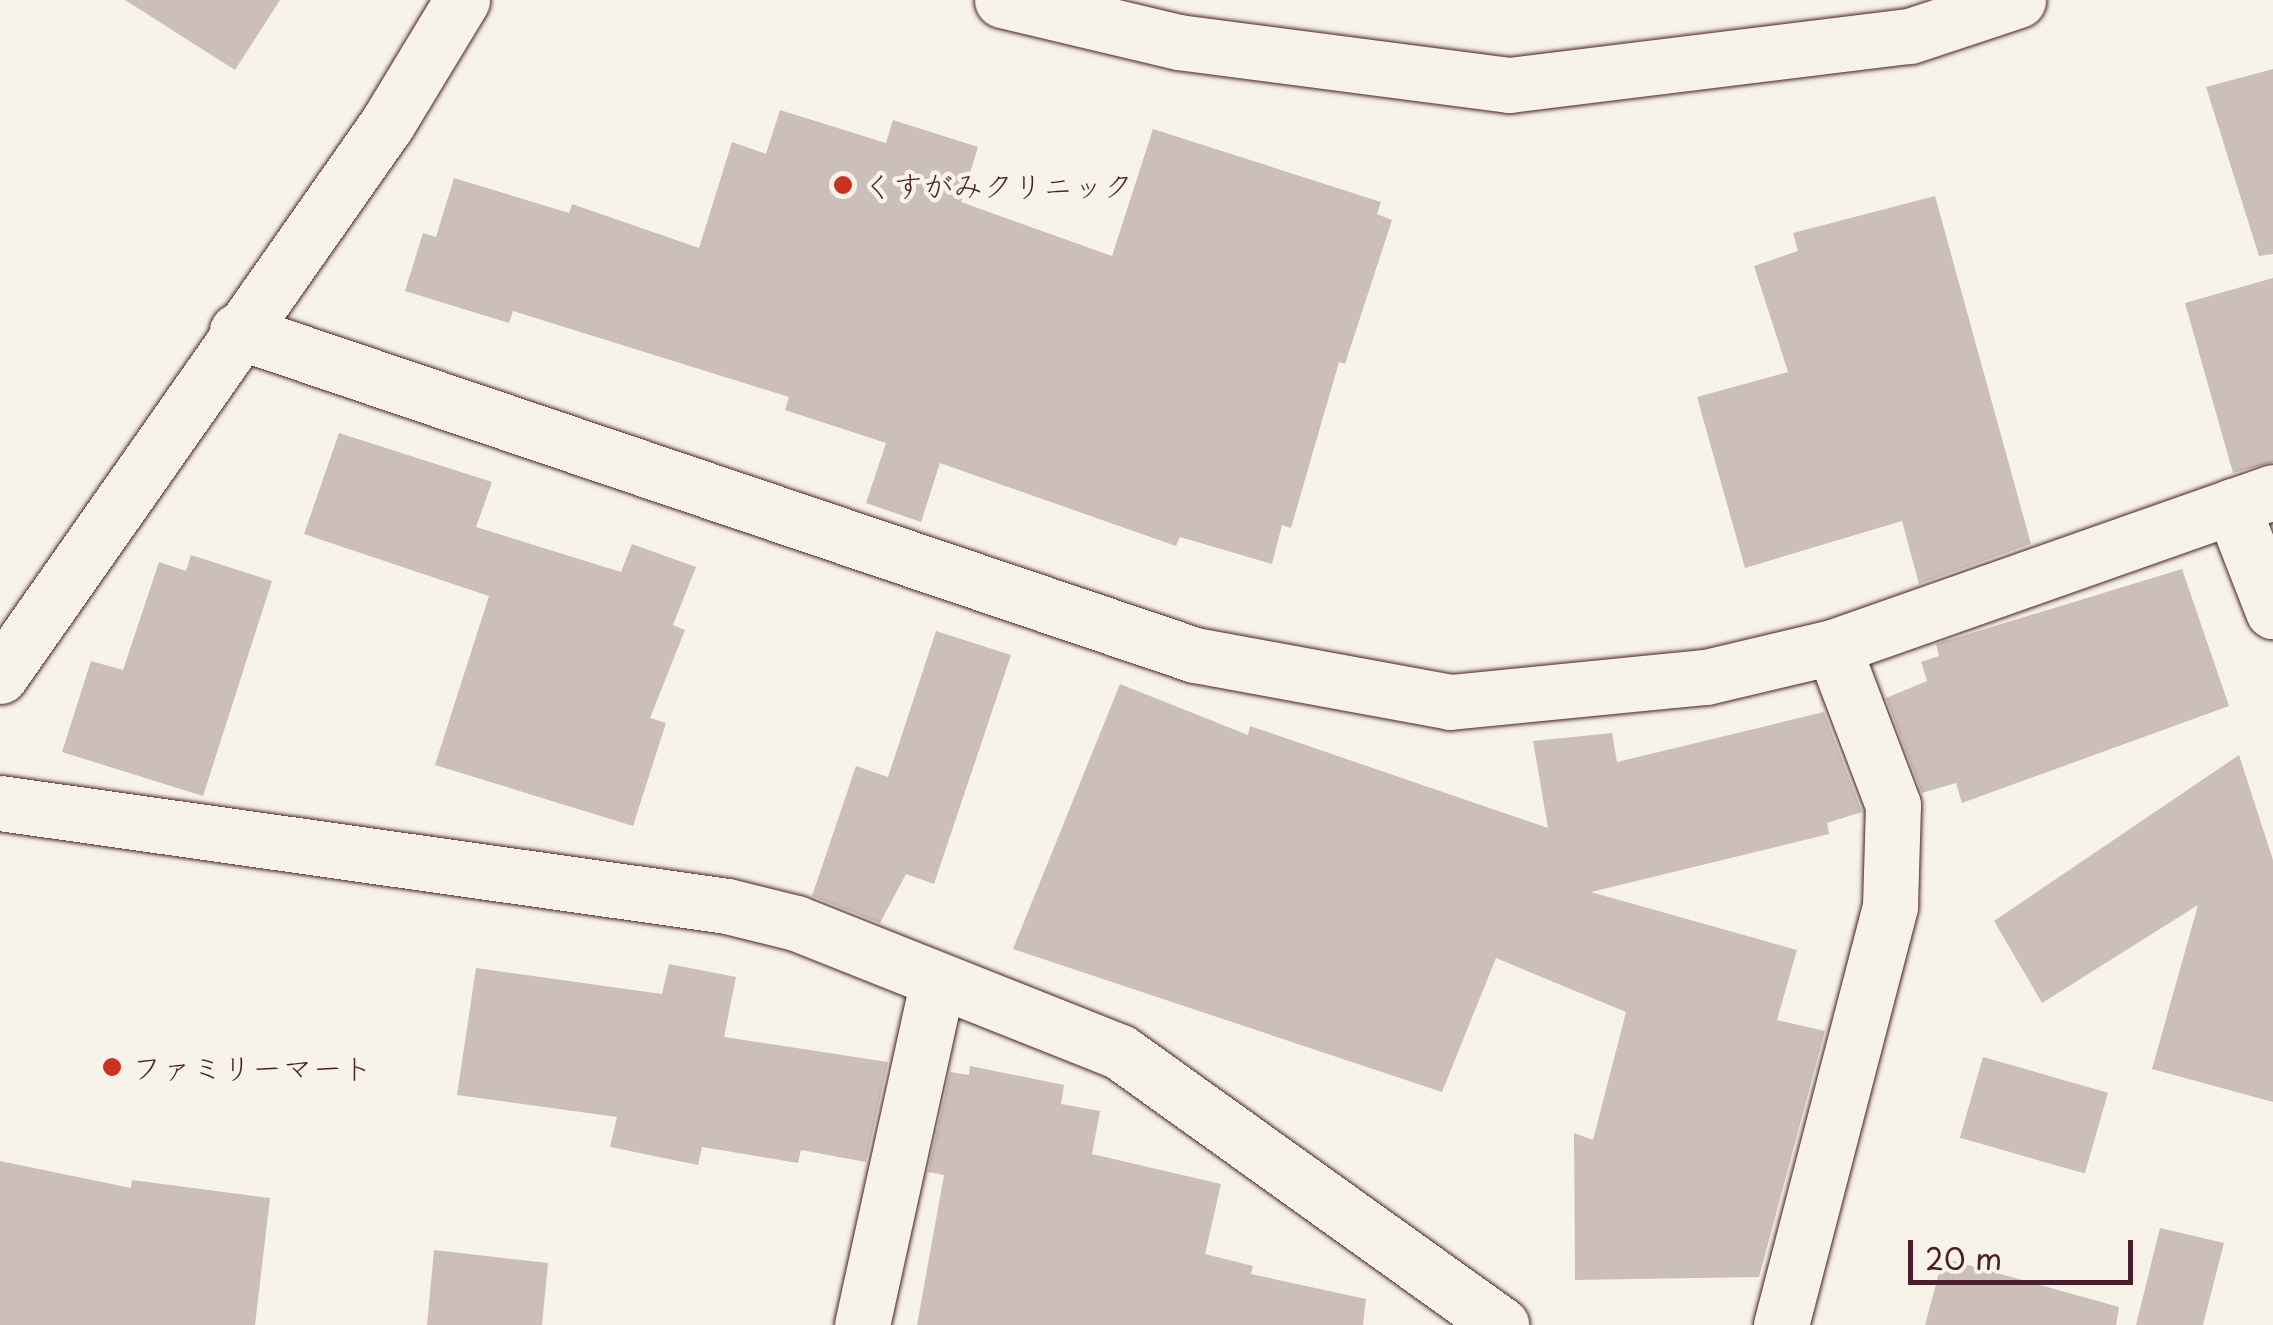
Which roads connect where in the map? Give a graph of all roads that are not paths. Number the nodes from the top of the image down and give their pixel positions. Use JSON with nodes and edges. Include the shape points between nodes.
{"nodes":[{"id":1,"x":462,"y":0,"type":"edge"},
{"id":2,"x":1002,"y":0,"type":"edge"},
{"id":3,"x":2018,"y":0,"type":"edge"},
{"id":4,"x":1185,"y":21,"type":"edge"},
{"id":5,"x":237,"y":331,"type":"junction"},
{"id":6,"x":2252,"y":499,"type":"edge"},
{"id":7,"x":2273,"y":611,"type":"edge"},
{"id":8,"x":1833,"y":647,"type":"junction"},
{"id":9,"x":0,"y":676,"type":"edge"},
{"id":10,"x":0,"y":803,"type":"edge"},
{"id":11,"x":938,"y":980,"type":"junction"},
{"id":12,"x":862,"y":1325,"type":"edge"},
{"id":13,"x":1501,"y":1325,"type":"edge"},
{"id":14,"x":1780,"y":1325,"type":"edge"}],
"edges":[{"from":1,"to":5,"type":"street","via":[[387,124]]},
{"from":2,"to":4,"type":"street"},
{"from":3,"to":4,"type":"street","via":[[1910,36],[1509,85]]},
{"from":5,"to":8,"type":"street","via":[[1195,655],[1450,702],[1706,677]]},
{"from":5,"to":9,"type":"street"},
{"from":6,"to":7,"type":"street"},
{"from":6,"to":8,"type":"street"},
{"from":8,"to":14,"type":"street","via":[[1893,804],[1890,906]]},
{"from":10,"to":11,"type":"street","via":[[727,906],[796,922]]},
{"from":11,"to":12,"type":"street"},
{"from":11,"to":13,"type":"street","via":[[1120,1052]]}]}
